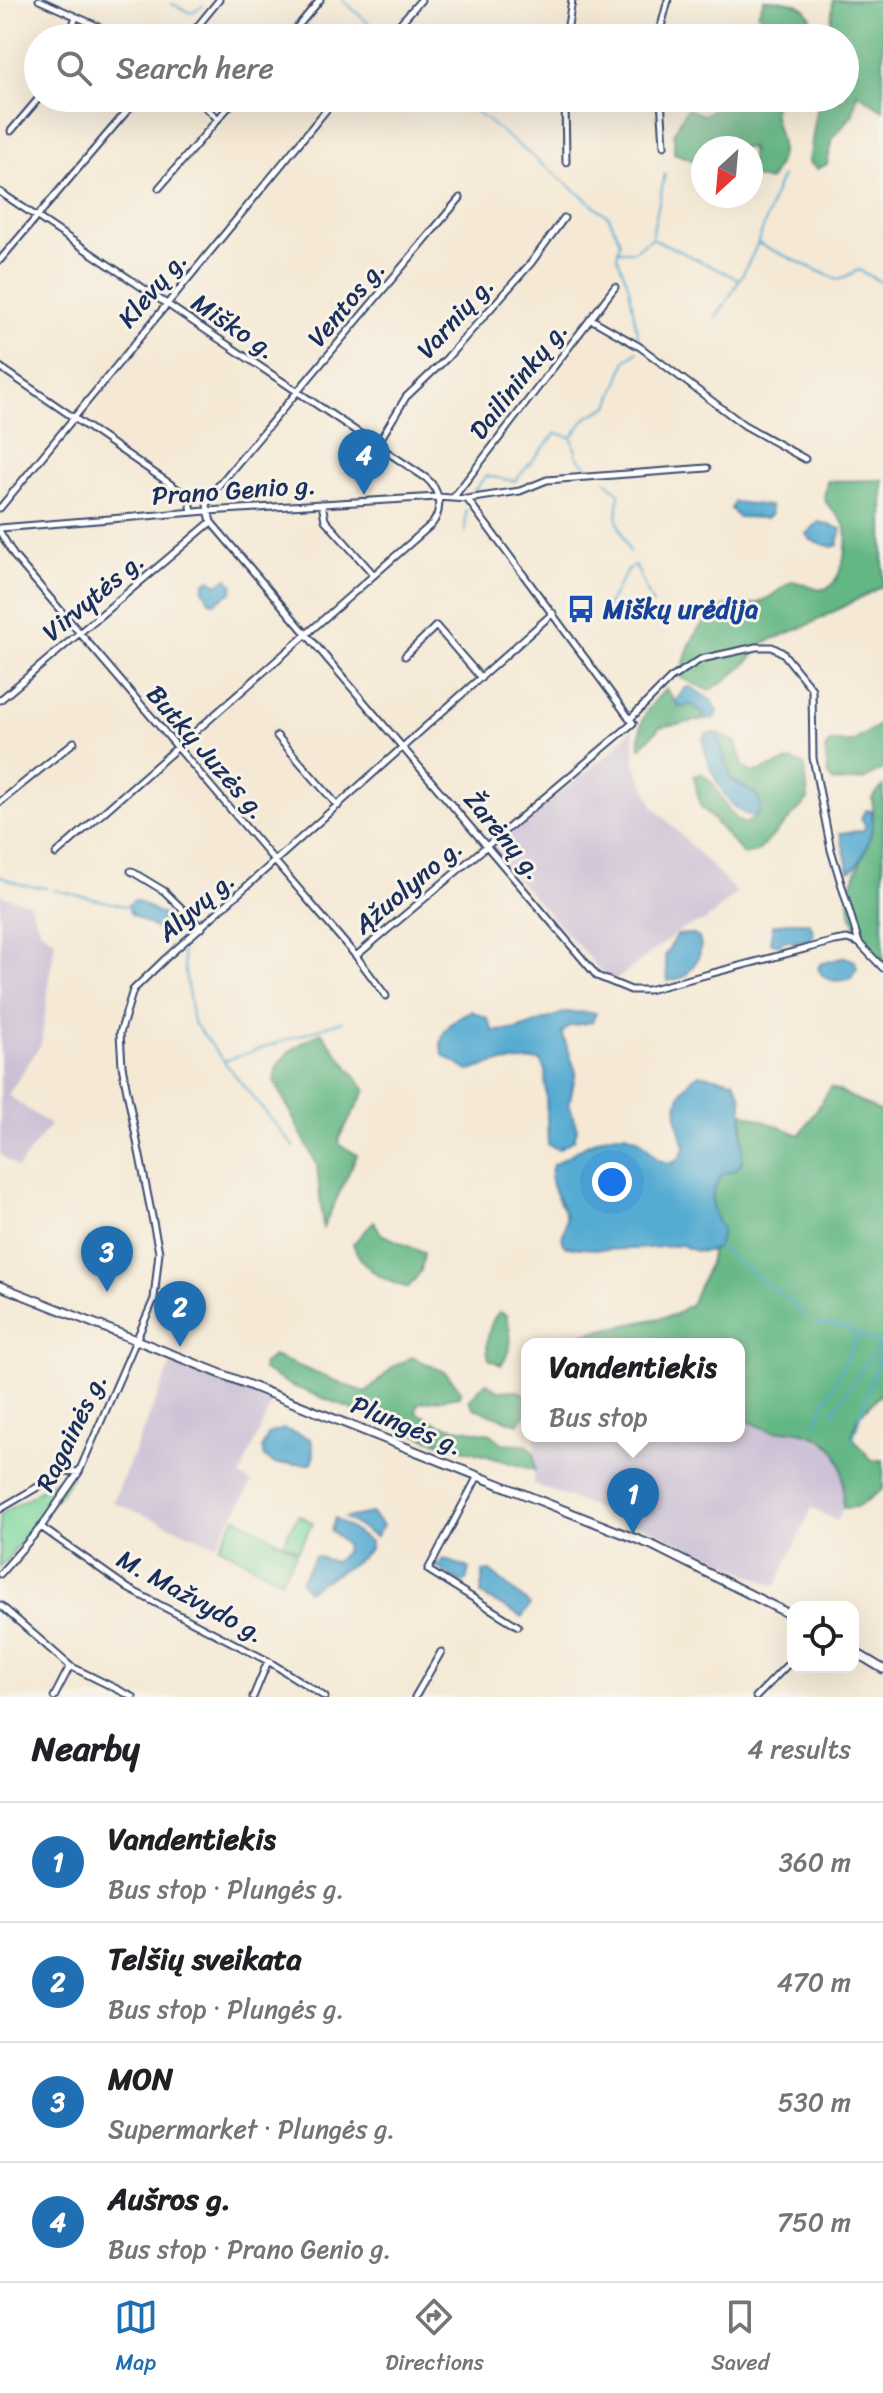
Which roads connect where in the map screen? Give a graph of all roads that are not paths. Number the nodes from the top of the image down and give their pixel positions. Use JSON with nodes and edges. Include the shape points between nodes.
{"nodes":[{"id":1,"x":39,"y":0,"type":"edge"},
{"id":2,"x":219,"y":0,"type":"edge"},
{"id":3,"x":320,"y":0,"type":"edge"},
{"id":4,"x":421,"y":0,"type":"edge"},
{"id":5,"x":572,"y":0,"type":"edge"},
{"id":6,"x":668,"y":0,"type":"edge"},
{"id":7,"x":76,"y":17,"type":"junction"},
{"id":8,"x":73,"y":24,"type":"edge"},
{"id":9,"x":92,"y":24,"type":"edge"},
{"id":10,"x":199,"y":24,"type":"edge"},
{"id":11,"x":300,"y":24,"type":"edge"},
{"id":12,"x":400,"y":24,"type":"edge"},
{"id":13,"x":568,"y":24,"type":"edge"},
{"id":14,"x":659,"y":24,"type":"edge"},
{"id":15,"x":27,"y":112,"type":"edge"},
{"id":16,"x":126,"y":112,"type":"edge"},
{"id":17,"x":211,"y":112,"type":"edge"},
{"id":18,"x":224,"y":112,"type":"edge"},
{"id":19,"x":324,"y":112,"type":"edge"},
{"id":20,"x":565,"y":112,"type":"edge"},
{"id":21,"x":662,"y":112,"type":"edge"},
{"id":22,"x":218,"y":119,"type":"junction"},
{"id":23,"x":11,"y":131,"type":"dead end"},
{"id":24,"x":664,"y":146,"type":"dead end"},
{"id":25,"x":566,"y":162,"type":"dead end"},
{"id":26,"x":159,"y":188,"type":"dead end"},
{"id":27,"x":0,"y":192,"type":"edge"},
{"id":28,"x":460,"y":198,"type":"dead end"},
{"id":29,"x":36,"y":217,"type":"junction"},
{"id":30,"x":564,"y":218,"type":"dead end"},
{"id":31,"x":0,"y":260,"type":"edge"},
{"id":32,"x":615,"y":287,"type":"dead end"},
{"id":33,"x":165,"y":304,"type":"junction"},
{"id":34,"x":591,"y":319,"type":"junction"},
{"id":35,"x":0,"y":367,"type":"edge"},
{"id":36,"x":297,"y":393,"type":"junction"},
{"id":37,"x":72,"y":416,"type":"junction"},
{"id":38,"x":377,"y":445,"type":"junction"},
{"id":39,"x":805,"y":459,"type":"dead end"},
{"id":40,"x":707,"y":468,"type":"dead end"},
{"id":41,"x":437,"y":497,"type":"junction"},
{"id":42,"x":453,"y":498,"type":"junction"},
{"id":43,"x":467,"y":499,"type":"junction"},
{"id":44,"x":322,"y":504,"type":"junction"},
{"id":45,"x":0,"y":508,"type":"edge"},
{"id":46,"x":207,"y":511,"type":"junction"},
{"id":47,"x":192,"y":512,"type":"junction"},
{"id":48,"x":211,"y":522,"type":"junction"},
{"id":49,"x":0,"y":530,"type":"edge"},
{"id":50,"x":374,"y":575,"type":"junction"},
{"id":51,"x":553,"y":613,"type":"junction"},
{"id":52,"x":79,"y":633,"type":"junction"},
{"id":53,"x":306,"y":633,"type":"junction"},
{"id":54,"x":405,"y":656,"type":"dead end"},
{"id":55,"x":481,"y":678,"type":"junction"},
{"id":56,"x":0,"y":700,"type":"edge"},
{"id":57,"x":632,"y":720,"type":"junction"},
{"id":58,"x":277,"y":736,"type":"dead end"},
{"id":59,"x":74,"y":742,"type":"dead end"},
{"id":60,"x":177,"y":748,"type":"junction"},
{"id":61,"x":405,"y":748,"type":"junction"},
{"id":62,"x":0,"y":802,"type":"edge"},
{"id":63,"x":338,"y":806,"type":"junction"},
{"id":64,"x":487,"y":846,"type":"junction"},
{"id":65,"x":56,"y":854,"type":"dead end"},
{"id":66,"x":275,"y":862,"type":"junction"},
{"id":67,"x":131,"y":871,"type":"dead end"},
{"id":68,"x":202,"y":928,"type":"junction"},
{"id":69,"x":859,"y":943,"type":"junction"},
{"id":70,"x":356,"y":956,"type":"junction"},
{"id":71,"x":883,"y":968,"type":"edge"},
{"id":72,"x":386,"y":996,"type":"dead end"},
{"id":73,"x":0,"y":1286,"type":"edge"},
{"id":74,"x":138,"y":1339,"type":"junction"},
{"id":75,"x":79,"y":1472,"type":"junction"},
{"id":76,"x":479,"y":1476,"type":"junction"},
{"id":77,"x":0,"y":1509,"type":"edge"},
{"id":78,"x":41,"y":1527,"type":"junction"},
{"id":79,"x":0,"y":1574,"type":"edge"},
{"id":80,"x":0,"y":1605,"type":"edge"},
{"id":81,"x":787,"y":1613,"type":"edge"},
{"id":82,"x":518,"y":1626,"type":"dead end"},
{"id":83,"x":441,"y":1652,"type":"dead end"},
{"id":84,"x":859,"y":1655,"type":"edge"},
{"id":85,"x":268,"y":1661,"type":"junction"},
{"id":86,"x":787,"y":1665,"type":"edge"},
{"id":87,"x":70,"y":1666,"type":"junction"},
{"id":88,"x":883,"y":1669,"type":"edge"},
{"id":89,"x":54,"y":1697,"type":"edge"},
{"id":90,"x":133,"y":1697,"type":"edge"},
{"id":91,"x":253,"y":1697,"type":"edge"},
{"id":92,"x":325,"y":1697,"type":"edge"},
{"id":93,"x":415,"y":1697,"type":"edge"},
{"id":94,"x":756,"y":1697,"type":"edge"}],
"edges":[{"from":1,"to":7,"type":"street"},
{"from":2,"to":10,"type":"street"},
{"from":3,"to":11,"type":"street"},
{"from":4,"to":12,"type":"street"},
{"from":5,"to":13,"type":"street"},
{"from":6,"to":14,"type":"street"},
{"from":7,"to":8,"type":"street"},
{"from":7,"to":9,"type":"street"},
{"from":15,"to":23,"type":"street"},
{"from":16,"to":29,"type":"street"},
{"from":17,"to":22,"type":"street"},
{"from":18,"to":22,"type":"street"},
{"from":19,"to":33,"type":"street","name":"Klevų g."},
{"from":20,"to":25,"type":"street"},
{"from":21,"to":24,"type":"street"},
{"from":22,"to":26,"type":"street"},
{"from":27,"to":29,"type":"street","name":"Miško g."},
{"from":28,"to":36,"type":"street","name":"Ventos g."},
{"from":29,"to":31,"type":"street"},
{"from":29,"to":33,"type":"street","name":"Miško g."},
{"from":30,"to":38,"type":"street","name":"Varnių g.","via":[[456,348],[406,397]]},
{"from":32,"to":34,"type":"street","name":"Dailininkų g."},
{"from":33,"to":36,"type":"street","name":"Miško g."},
{"from":33,"to":37,"type":"street","name":"Klevų g."},
{"from":34,"to":39,"type":"street","via":[[640,347],[744,425]]},
{"from":34,"to":42,"type":"street","name":"Dailininkų g."},
{"from":35,"to":37,"type":"street"},
{"from":36,"to":38,"type":"street","name":"Miško g."},
{"from":36,"to":46,"type":"street","name":"Ventos g.","via":[[214,491]]},
{"from":37,"to":45,"type":"street","name":"Klevų g."},
{"from":37,"to":47,"type":"street","via":[[186,496]]},
{"from":38,"to":41,"type":"street","name":"Miško g.","via":[[433,483]]},
{"from":40,"to":43,"type":"street","name":"Prano Genio g.","via":[[547,480],[520,491]]},
{"from":41,"to":42,"type":"street","name":"Prano Genio g."},
{"from":41,"to":44,"type":"street","name":"Prano Genio g."},
{"from":41,"to":50,"type":"street","via":[[436,519]]},
{"from":42,"to":43,"type":"street","name":"Prano Genio g."},
{"from":43,"to":51,"type":"street"},
{"from":44,"to":46,"type":"street","name":"Prano Genio g."},
{"from":44,"to":50,"type":"street","via":[[325,520]]},
{"from":46,"to":47,"type":"street","name":"Prano Genio g."},
{"from":46,"to":48,"type":"street","name":"Žarėnų g."},
{"from":47,"to":49,"type":"street","name":"Prano Genio g."},
{"from":48,"to":52,"type":"street","name":"Virvytės g."},
{"from":48,"to":53,"type":"street","name":"Žarėnų g."},
{"from":49,"to":52,"type":"street","name":"Butkų Juzės g.","via":[[14,556]]},
{"from":50,"to":53,"type":"street"},
{"from":51,"to":55,"type":"street","name":"Alyvų g."},
{"from":51,"to":57,"type":"street"},
{"from":52,"to":56,"type":"street","name":"Virvytės g."},
{"from":52,"to":60,"type":"street","name":"Butkų Juzės g."},
{"from":53,"to":60,"type":"street"},
{"from":53,"to":61,"type":"street","name":"Žarėnų g."},
{"from":54,"to":55,"type":"street","via":[[436,626]]},
{"from":55,"to":61,"type":"street","name":"Alyvų g."},
{"from":57,"to":64,"type":"street","name":"Ąžuolyno g."},
{"from":57,"to":69,"type":"street","name":"Ąžuolyno g.","via":[[671,678],[701,659],[756,647],[783,653],[812,689],[816,774],[831,850]]},
{"from":58,"to":63,"type":"street"},
{"from":59,"to":62,"type":"street"},
{"from":60,"to":65,"type":"street"},
{"from":60,"to":66,"type":"street","name":"Butkų Juzės g."},
{"from":61,"to":63,"type":"street","name":"Alyvų g."},
{"from":61,"to":64,"type":"street","name":"Žarėnų g."},
{"from":63,"to":66,"type":"street","name":"Alyvų g."},
{"from":64,"to":69,"type":"street","name":"Žarėnų g.","via":[[588,968],[631,990],[690,981],[835,941]]},
{"from":64,"to":70,"type":"street","name":"Ąžuolyno g."},
{"from":66,"to":68,"type":"street","name":"Alyvų g."},
{"from":66,"to":70,"type":"street","name":"Butkų Juzės g."},
{"from":67,"to":68,"type":"street","via":[[164,891]]},
{"from":68,"to":74,"type":"street","name":"Alyvų g.","via":[[133,990],[121,1023],[122,1066],[159,1252],[155,1294]]},
{"from":69,"to":71,"type":"street"},
{"from":70,"to":72,"type":"street","name":"Butkų Juzės g."},
{"from":73,"to":74,"type":"main road","name":"Plungės g."},
{"from":74,"to":75,"type":"street","name":"Ragainės g."},
{"from":74,"to":76,"type":"main road","name":"Plungės g."},
{"from":75,"to":77,"type":"street","via":[[65,1471]]},
{"from":75,"to":78,"type":"street","name":"Ragainės g."},
{"from":76,"to":81,"type":"main road","name":"Plungės g.","via":[[684,1559]]},
{"from":76,"to":82,"type":"street","via":[[428,1570]]},
{"from":78,"to":79,"type":"street","name":"Ragainės g."},
{"from":78,"to":85,"type":"street","name":"M. Mažvydo g.","via":[[129,1589]]},
{"from":80,"to":87,"type":"street"},
{"from":83,"to":93,"type":"street"},
{"from":84,"to":88,"type":"main road"},
{"from":85,"to":91,"type":"street"},
{"from":85,"to":92,"type":"street","name":"M. Mažvydo g."},
{"from":86,"to":94,"type":"street"},
{"from":87,"to":89,"type":"street"},
{"from":87,"to":90,"type":"street"}]}
